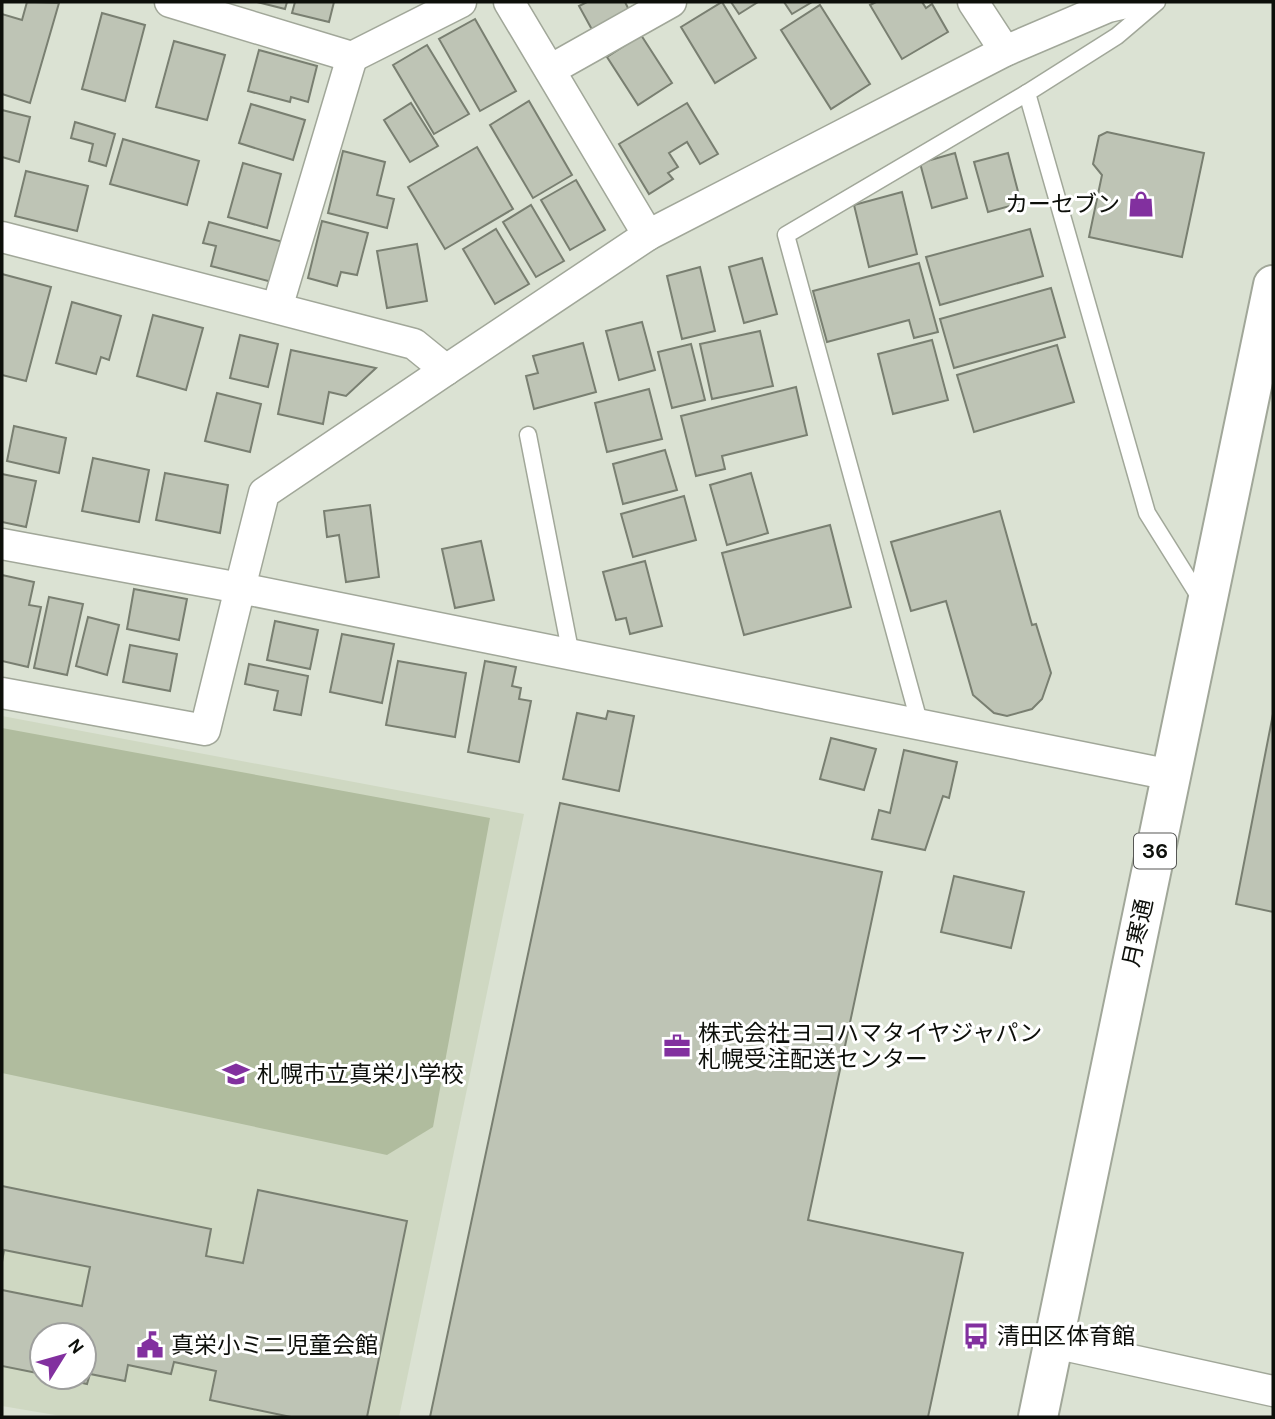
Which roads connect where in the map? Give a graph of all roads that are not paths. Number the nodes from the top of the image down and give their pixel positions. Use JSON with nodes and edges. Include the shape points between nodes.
{"nodes":[{"id":1,"x":170,"y":2,"type":"edge"},
{"id":2,"x":461,"y":2,"type":"edge"},
{"id":3,"x":509,"y":2,"type":"edge"},
{"id":4,"x":671,"y":2,"type":"edge"},
{"id":5,"x":973,"y":2,"type":"edge"},
{"id":6,"x":1130,"y":2,"type":"edge"},
{"id":7,"x":1157,"y":2,"type":"edge"},
{"id":8,"x":1005,"y":51,"type":"junction"},
{"id":9,"x":352,"y":57,"type":"junction"},
{"id":10,"x":551,"y":71,"type":"junction"},
{"id":11,"x":1027,"y":93,"type":"junction"},
{"id":12,"x":648,"y":235,"type":"junction"},
{"id":13,"x":2,"y":237,"type":"edge"},
{"id":14,"x":1273,"y":285,"type":"edge"},
{"id":15,"x":277,"y":308,"type":"junction"},
{"id":16,"x":446,"y":370,"type":"junction"},
{"id":17,"x":528,"y":435,"type":"dead end"},
{"id":18,"x":2,"y":544,"type":"edge"},
{"id":19,"x":240,"y":588,"type":"junction"},
{"id":20,"x":1205,"y":606,"type":"junction"},
{"id":21,"x":570,"y":655,"type":"junction"},
{"id":22,"x":2,"y":694,"type":"edge"},
{"id":23,"x":920,"y":725,"type":"junction"},
{"id":24,"x":1171,"y":775,"type":"junction"},
{"id":25,"x":1054,"y":1343,"type":"junction"},
{"id":26,"x":1273,"y":1391,"type":"edge"},
{"id":27,"x":1038,"y":1417,"type":"edge"}],
"edges":[{"from":1,"to":9,"type":"street"},
{"from":2,"to":9,"type":"street"},
{"from":3,"to":10,"type":"street"},
{"from":4,"to":10,"type":"street"},
{"from":5,"to":8,"type":"street"},
{"from":6,"to":8,"type":"street"},
{"from":7,"to":11,"type":"lane","via":[[1117,36]]},
{"from":8,"to":12,"type":"street"},
{"from":9,"to":15,"type":"street"},
{"from":10,"to":12,"type":"street"},
{"from":11,"to":20,"type":"lane","via":[[1147,513]]},
{"from":11,"to":23,"type":"lane","via":[[786,235]]},
{"from":12,"to":16,"type":"street"},
{"from":13,"to":15,"type":"street"},
{"from":14,"to":20,"type":"highway","name":"月寒通","number":"36"},
{"from":15,"to":16,"type":"street","via":[[414,344]]},
{"from":16,"to":19,"type":"street","via":[[264,493]]},
{"from":17,"to":21,"type":"lane"},
{"from":18,"to":19,"type":"street"},
{"from":19,"to":21,"type":"street"},
{"from":19,"to":22,"type":"street","via":[[205,730]]},
{"from":20,"to":24,"type":"highway","name":"月寒通","number":"36"},
{"from":21,"to":23,"type":"street"},
{"from":23,"to":24,"type":"street"},
{"from":24,"to":25,"type":"highway","name":"月寒通","number":"36"},
{"from":25,"to":26,"type":"street"},
{"from":25,"to":27,"type":"highway","name":"月寒通","number":"36"}]}
